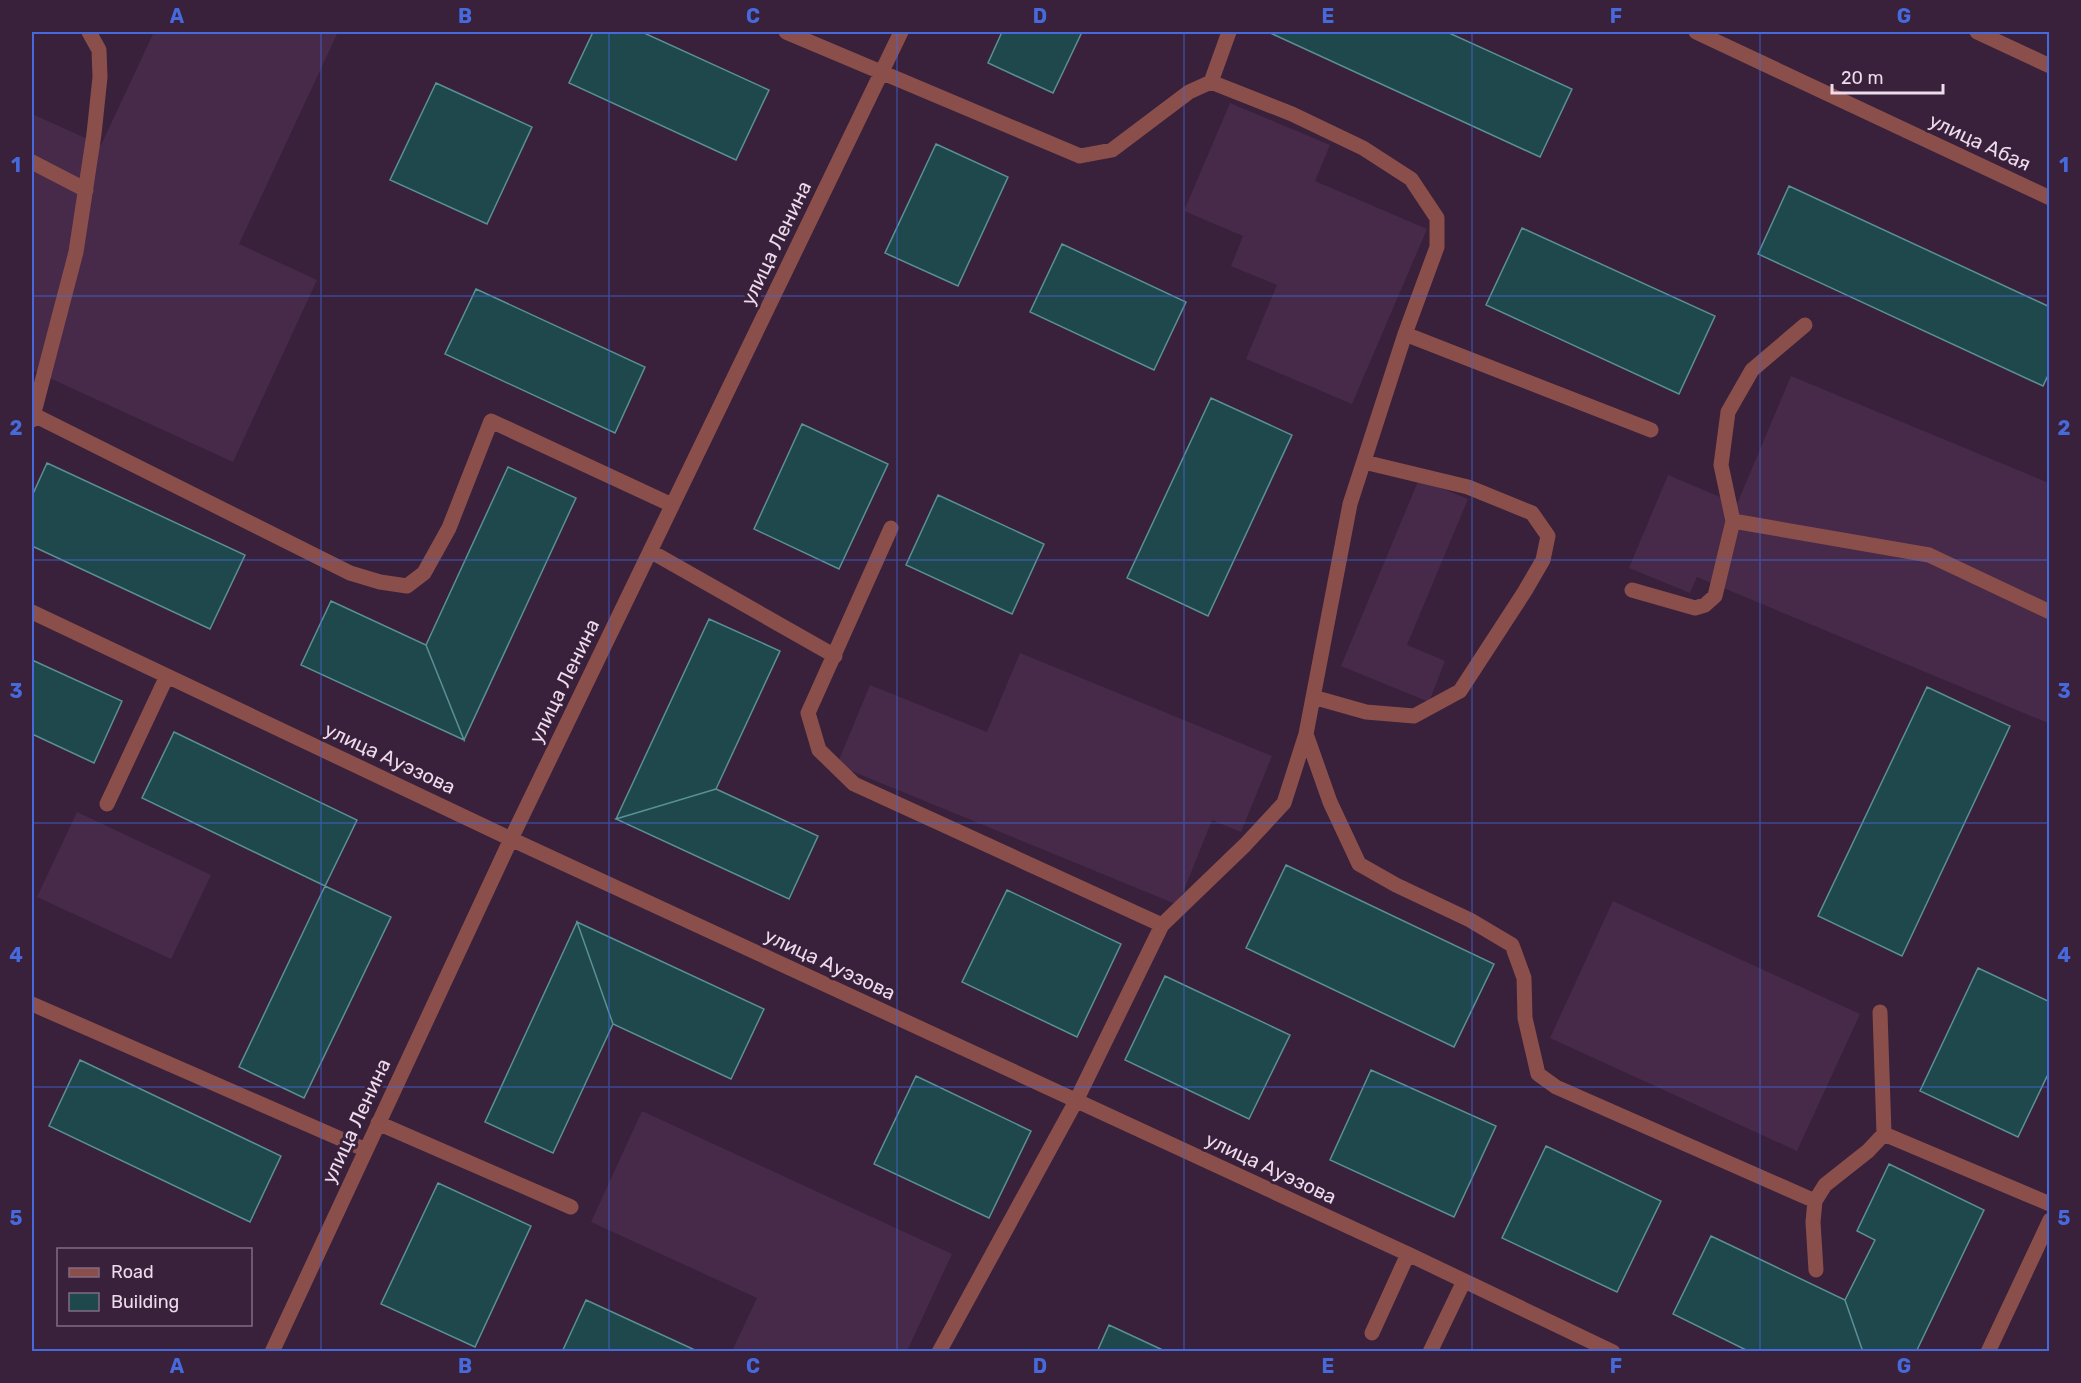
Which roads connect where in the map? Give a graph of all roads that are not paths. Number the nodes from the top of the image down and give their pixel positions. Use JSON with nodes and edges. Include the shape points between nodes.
{"nodes":[{"id":1,"x":89,"y":32,"type":"edge"},
{"id":2,"x":786,"y":32,"type":"edge"},
{"id":3,"x":901,"y":32,"type":"edge"},
{"id":4,"x":1229,"y":32,"type":"edge"},
{"id":5,"x":1696,"y":32,"type":"edge"},
{"id":6,"x":1977,"y":32,"type":"edge"},
{"id":7,"x":2049,"y":66,"type":"edge"},
{"id":8,"x":882,"y":71,"type":"junction"},
{"id":9,"x":1211,"y":82,"type":"junction"},
{"id":10,"x":32,"y":162,"type":"edge"},
{"id":11,"x":86,"y":190,"type":"junction"},
{"id":12,"x":2049,"y":198,"type":"edge"},
{"id":13,"x":1805,"y":325,"type":"dead end"},
{"id":14,"x":1405,"y":334,"type":"junction"},
{"id":15,"x":32,"y":416,"type":"edge"},
{"id":16,"x":1651,"y":430,"type":"dead end"},
{"id":17,"x":1364,"y":462,"type":"junction"},
{"id":18,"x":672,"y":505,"type":"junction"},
{"id":19,"x":1733,"y":521,"type":"junction"},
{"id":20,"x":891,"y":528,"type":"dead end"},
{"id":21,"x":650,"y":550,"type":"junction"},
{"id":22,"x":1632,"y":590,"type":"dead end"},
{"id":23,"x":32,"y":612,"type":"edge"},
{"id":24,"x":2049,"y":612,"type":"edge"},
{"id":25,"x":835,"y":656,"type":"junction"},
{"id":26,"x":166,"y":676,"type":"junction"},
{"id":27,"x":1313,"y":697,"type":"junction"},
{"id":28,"x":1306,"y":734,"type":"junction"},
{"id":29,"x":107,"y":804,"type":"dead end"},
{"id":30,"x":511,"y":839,"type":"junction"},
{"id":31,"x":1162,"y":925,"type":"junction"},
{"id":32,"x":32,"y":1004,"type":"edge"},
{"id":33,"x":1880,"y":1012,"type":"dead end"},
{"id":34,"x":1076,"y":1101,"type":"junction"},
{"id":35,"x":378,"y":1123,"type":"junction"},
{"id":36,"x":1884,"y":1134,"type":"junction"},
{"id":37,"x":366,"y":1150,"type":"junction"},
{"id":38,"x":1815,"y":1201,"type":"junction"},
{"id":39,"x":2049,"y":1204,"type":"edge"},
{"id":40,"x":571,"y":1207,"type":"dead end"},
{"id":41,"x":2049,"y":1220,"type":"edge"},
{"id":42,"x":1408,"y":1254,"type":"junction"},
{"id":43,"x":1816,"y":1270,"type":"dead end"},
{"id":44,"x":1464,"y":1281,"type":"junction"},
{"id":45,"x":1372,"y":1333,"type":"dead end"},
{"id":46,"x":272,"y":1352,"type":"edge"},
{"id":47,"x":939,"y":1352,"type":"edge"},
{"id":48,"x":1430,"y":1352,"type":"edge"},
{"id":49,"x":1613,"y":1352,"type":"edge"},
{"id":50,"x":1988,"y":1352,"type":"edge"}],
"edges":[{"from":1,"to":11,"type":"street","via":[[99,50],[100,77]]},
{"from":2,"to":8,"type":"street"},
{"from":3,"to":8,"type":"street","name":"улица Ленина"},
{"from":4,"to":9,"type":"street"},
{"from":5,"to":12,"type":"street","name":"улица Абая"},
{"from":6,"to":7,"type":"street"},
{"from":8,"to":9,"type":"street","via":[[1080,156],[1112,150],[1189,92]]},
{"from":8,"to":18,"type":"street","name":"улица Ленина"},
{"from":9,"to":14,"type":"street","via":[[1363,148],[1411,179],[1437,218],[1437,247]]},
{"from":10,"to":11,"type":"street"},
{"from":11,"to":15,"type":"street","via":[[76,252]]},
{"from":13,"to":19,"type":"street","via":[[1752,370],[1728,412],[1721,465]]},
{"from":14,"to":16,"type":"street"},
{"from":14,"to":17,"type":"street"},
{"from":15,"to":18,"type":"street","via":[[350,573],[407,586],[424,573],[448,528],[492,421]]},
{"from":17,"to":27,"type":"street","via":[[1350,504]]},
{"from":17,"to":27,"type":"street","via":[[1468,487],[1532,513],[1548,536],[1547,544],[1543,560],[1525,591],[1460,691],[1414,716],[1366,712]]},
{"from":18,"to":21,"type":"street","name":"улица Ленина"},
{"from":19,"to":22,"type":"street","via":[[1715,596],[1705,605],[1695,608]]},
{"from":19,"to":24,"type":"street","via":[[1929,555]]},
{"from":20,"to":25,"type":"street"},
{"from":21,"to":25,"type":"street"},
{"from":21,"to":30,"type":"street","name":"улица Ленина"},
{"from":23,"to":26,"type":"street","name":"улица Ауэзова"},
{"from":25,"to":31,"type":"street","via":[[808,713],[819,750],[854,784]]},
{"from":26,"to":29,"type":"street"},
{"from":26,"to":30,"type":"street","name":"улица Ауэзова"},
{"from":27,"to":28,"type":"street"},
{"from":28,"to":31,"type":"street","via":[[1284,803]]},
{"from":28,"to":38,"type":"street","via":[[1330,802],[1359,864],[1512,945],[1524,978],[1525,1018],[1538,1074],[1556,1087]]},
{"from":30,"to":34,"type":"street","name":"улица Ауэзова"},
{"from":30,"to":35,"type":"street","name":"улица Ленина"},
{"from":31,"to":34,"type":"street"},
{"from":32,"to":37,"type":"street"},
{"from":33,"to":36,"type":"street"},
{"from":34,"to":42,"type":"street","name":"улица Ауэзова"},
{"from":34,"to":47,"type":"street"},
{"from":35,"to":37,"type":"street","name":"улица Ленина"},
{"from":35,"to":40,"type":"street"},
{"from":36,"to":38,"type":"street","via":[[1825,1185]]},
{"from":36,"to":39,"type":"street"},
{"from":37,"to":46,"type":"street","name":"улица Ленина"},
{"from":38,"to":43,"type":"street"},
{"from":41,"to":50,"type":"street"},
{"from":42,"to":44,"type":"street","name":"улица Ауэзова"},
{"from":42,"to":45,"type":"street"},
{"from":44,"to":48,"type":"street"},
{"from":44,"to":49,"type":"street","name":"улица Ауэзова"}]}
